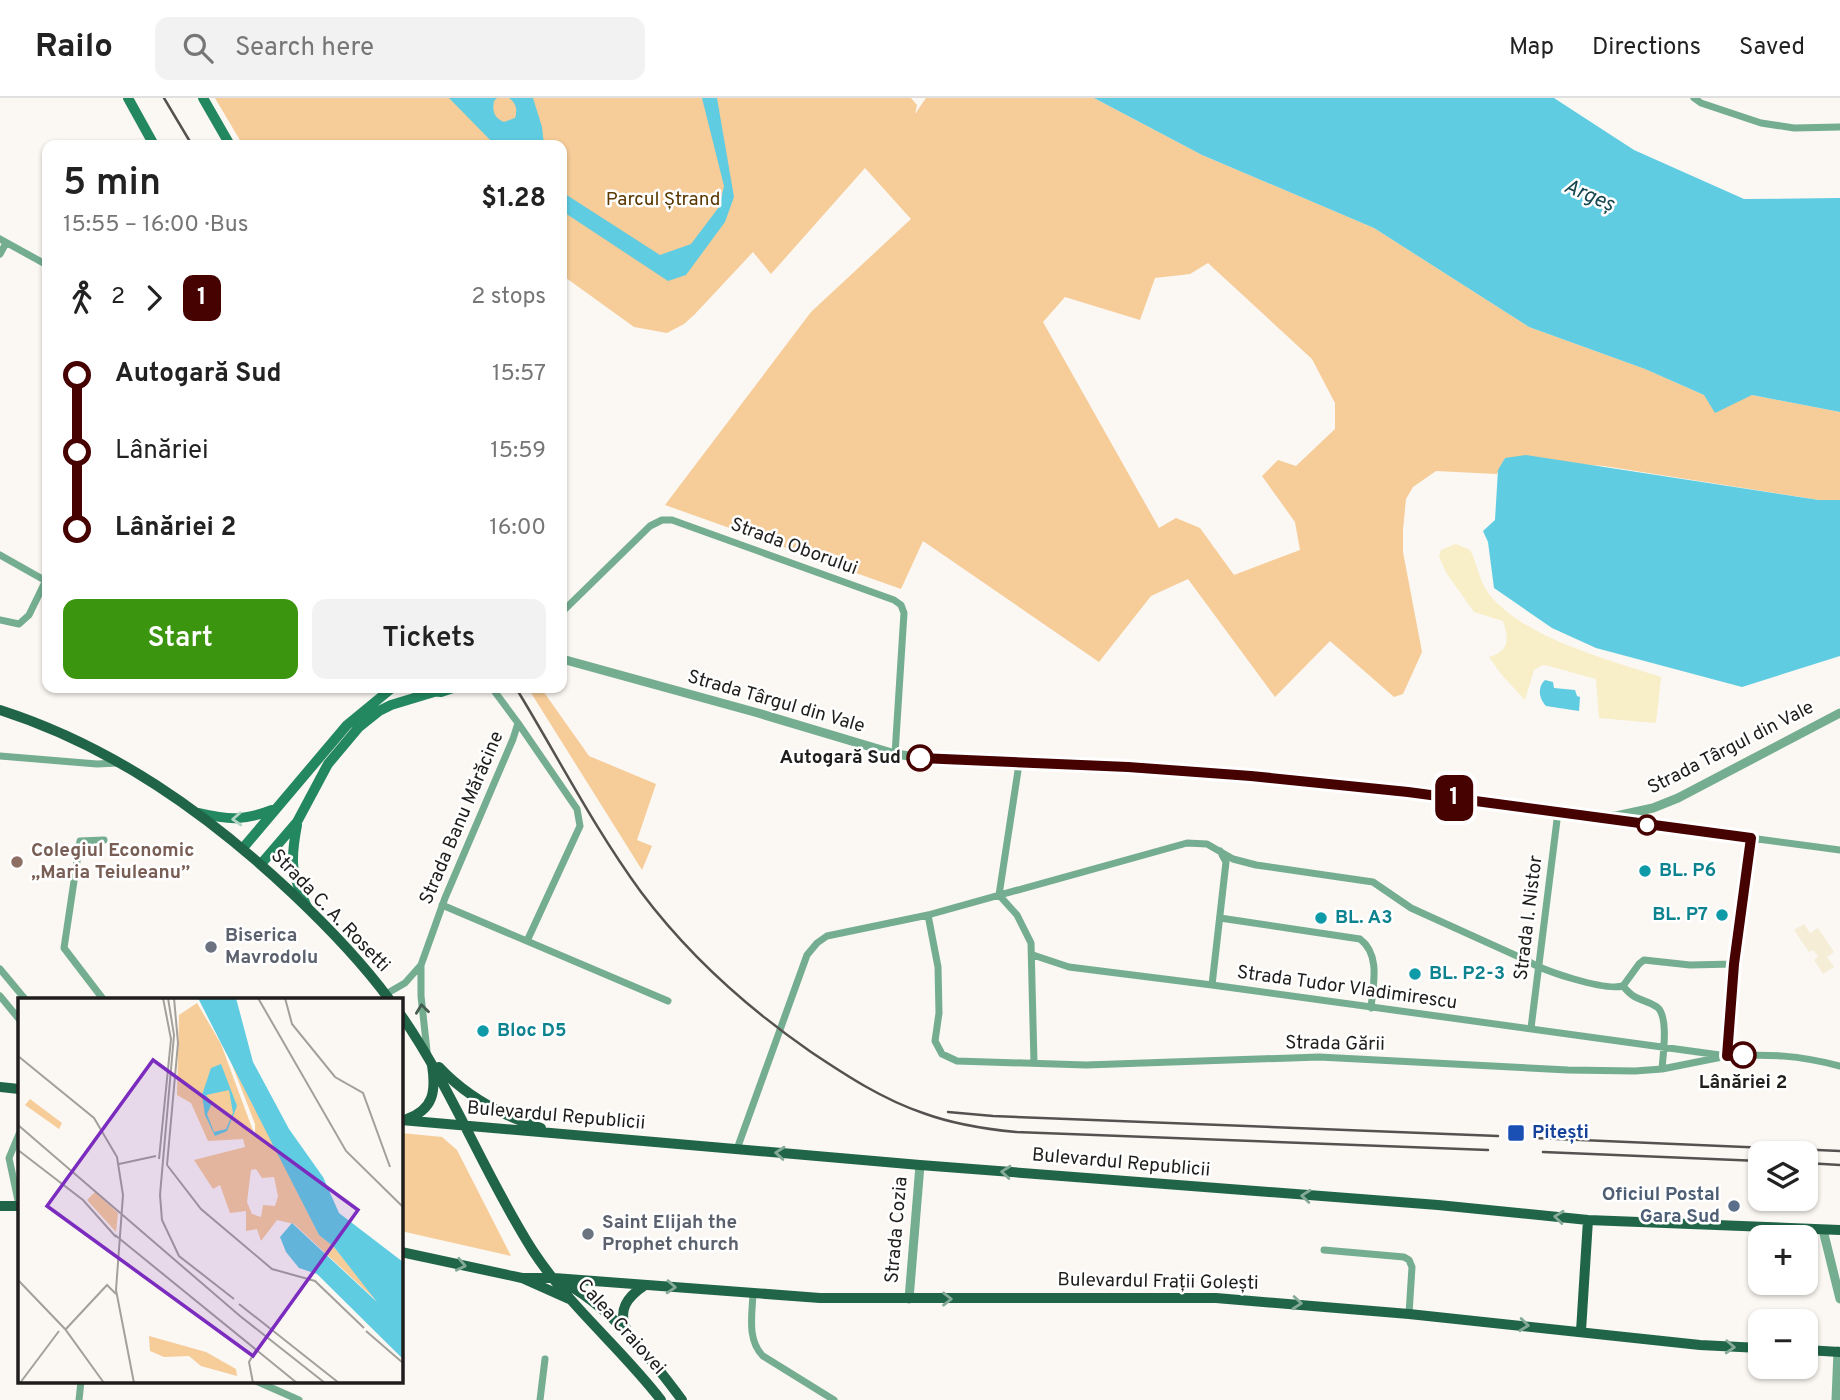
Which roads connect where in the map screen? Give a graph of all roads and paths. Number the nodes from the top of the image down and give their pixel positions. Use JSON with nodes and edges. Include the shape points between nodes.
{"nodes":[{"id":1,"x":128,"y":98,"type":"edge"},
{"id":2,"x":203,"y":98,"type":"edge"},
{"id":3,"x":1694,"y":98,"type":"edge"},
{"id":4,"x":1840,"y":127,"type":"edge"},
{"id":5,"x":151,"y":140,"type":"edge"},
{"id":6,"x":227,"y":140,"type":"edge"},
{"id":7,"x":3,"y":241,"type":"edge"},
{"id":8,"x":0,"y":254,"type":"edge"},
{"id":9,"x":42,"y":262,"type":"edge"},
{"id":10,"x":0,"y":555,"type":"edge"},
{"id":11,"x":42,"y":576,"type":"edge"},
{"id":12,"x":42,"y":589,"type":"edge"},
{"id":13,"x":567,"y":607,"type":"edge"},
{"id":14,"x":0,"y":620,"type":"edge"},
{"id":15,"x":567,"y":660,"type":"edge"},
{"id":16,"x":386,"y":693,"type":"edge"},
{"id":17,"x":421,"y":693,"type":"edge"},
{"id":18,"x":496,"y":693,"type":"edge"},
{"id":19,"x":0,"y":710,"type":"edge"},
{"id":20,"x":1840,"y":713,"type":"edge"},
{"id":21,"x":518,"y":723,"type":"junction"},
{"id":22,"x":895,"y":754,"type":"junction"},
{"id":23,"x":0,"y":756,"type":"edge"},
{"id":24,"x":120,"y":762,"type":"junction"},
{"id":25,"x":1019,"y":764,"type":"junction"},
{"id":26,"x":274,"y":809,"type":"junction"},
{"id":27,"x":1558,"y":812,"type":"junction"},
{"id":28,"x":199,"y":813,"type":"junction"},
{"id":29,"x":1584,"y":815,"type":"junction"},
{"id":30,"x":297,"y":822,"type":"junction"},
{"id":31,"x":1751,"y":838,"type":"junction"},
{"id":32,"x":104,"y":840,"type":"dead end"},
{"id":33,"x":243,"y":848,"type":"junction"},
{"id":34,"x":1840,"y":850,"type":"edge"},
{"id":35,"x":1220,"y":851,"type":"junction"},
{"id":36,"x":261,"y":864,"type":"junction"},
{"id":37,"x":999,"y":895,"type":"junction"},
{"id":38,"x":442,"y":905,"type":"junction"},
{"id":39,"x":307,"y":907,"type":"junction"},
{"id":40,"x":928,"y":915,"type":"junction"},
{"id":41,"x":1220,"y":918,"type":"junction"},
{"id":42,"x":527,"y":941,"type":"junction"},
{"id":43,"x":1033,"y":955,"type":"junction"},
{"id":44,"x":1734,"y":964,"type":"junction"},
{"id":45,"x":421,"y":965,"type":"junction"},
{"id":46,"x":0,"y":969,"type":"edge"},
{"id":47,"x":1539,"y":969,"type":"junction"},
{"id":48,"x":1212,"y":985,"type":"junction"},
{"id":49,"x":1623,"y":986,"type":"junction"},
{"id":50,"x":0,"y":996,"type":"edge"},
{"id":51,"x":388,"y":997,"type":"edge"},
{"id":52,"x":24,"y":998,"type":"edge"},
{"id":53,"x":102,"y":998,"type":"edge"},
{"id":54,"x":668,"y":1001,"type":"dead end"},
{"id":55,"x":1371,"y":1009,"type":"junction"},
{"id":56,"x":402,"y":1016,"type":"edge"},
{"id":57,"x":18,"y":1018,"type":"edge"},
{"id":58,"x":1531,"y":1028,"type":"junction"},
{"id":59,"x":1663,"y":1047,"type":"junction"},
{"id":60,"x":429,"y":1055,"type":"junction"},
{"id":61,"x":1727,"y":1056,"type":"junction"},
{"id":62,"x":1034,"y":1063,"type":"junction"},
{"id":63,"x":1840,"y":1066,"type":"edge"},
{"id":64,"x":1662,"y":1069,"type":"junction"},
{"id":65,"x":0,"y":1087,"type":"edge"},
{"id":66,"x":18,"y":1089,"type":"edge"},
{"id":67,"x":402,"y":1120,"type":"edge"},
{"id":68,"x":466,"y":1126,"type":"junction"},
{"id":69,"x":561,"y":1134,"type":"junction"},
{"id":70,"x":18,"y":1136,"type":"edge"},
{"id":71,"x":737,"y":1149,"type":"junction"},
{"id":72,"x":920,"y":1165,"type":"junction"},
{"id":73,"x":18,"y":1200,"type":"edge"},
{"id":74,"x":18,"y":1205,"type":"edge"},
{"id":75,"x":0,"y":1206,"type":"edge"},
{"id":76,"x":1588,"y":1220,"type":"junction"},
{"id":77,"x":1823,"y":1230,"type":"junction"},
{"id":78,"x":1840,"y":1230,"type":"edge"},
{"id":79,"x":1324,"y":1250,"type":"dead end"},
{"id":80,"x":402,"y":1252,"type":"edge"},
{"id":81,"x":522,"y":1278,"type":"junction"},
{"id":82,"x":554,"y":1278,"type":"junction"},
{"id":83,"x":645,"y":1285,"type":"junction"},
{"id":84,"x":753,"y":1294,"type":"junction"},
{"id":85,"x":570,"y":1299,"type":"junction"},
{"id":86,"x":909,"y":1299,"type":"junction"},
{"id":87,"x":1840,"y":1299,"type":"edge"},
{"id":88,"x":1409,"y":1314,"type":"junction"},
{"id":89,"x":1581,"y":1332,"type":"junction"},
{"id":90,"x":634,"y":1342,"type":"junction"},
{"id":91,"x":1748,"y":1347,"type":"edge"},
{"id":92,"x":1818,"y":1351,"type":"edge"},
{"id":93,"x":1839,"y":1352,"type":"edge"},
{"id":94,"x":545,"y":1359,"type":"dead end"},
{"id":95,"x":81,"y":1382,"type":"edge"},
{"id":96,"x":258,"y":1382,"type":"edge"},
{"id":97,"x":79,"y":1400,"type":"edge"},
{"id":98,"x":299,"y":1400,"type":"edge"},
{"id":99,"x":540,"y":1400,"type":"edge"},
{"id":100,"x":661,"y":1400,"type":"edge"},
{"id":101,"x":682,"y":1400,"type":"edge"},
{"id":102,"x":834,"y":1400,"type":"edge"},
{"id":103,"x":1836,"y":1400,"type":"edge"}],
"edges":[{"from":1,"to":5,"type":"main road"},
{"from":2,"to":6,"type":"main road"},
{"from":3,"to":4,"type":"street","via":[[1761,123]]},
{"from":7,"to":8,"type":"street"},
{"from":7,"to":9,"type":"street"},
{"from":10,"to":11,"type":"street"},
{"from":12,"to":14,"type":"street","via":[[19,624]]},
{"from":13,"to":22,"type":"street","name":"Strada Oborului","via":[[650,526],[662,520],[894,600],[904,614]]},
{"from":15,"to":22,"type":"street","name":"Strada Târgul din Vale"},
{"from":16,"to":26,"type":"main road","via":[[347,725]]},
{"from":17,"to":30,"type":"main road","via":[[391,705],[359,727],[328,764]]},
{"from":18,"to":21,"type":"street","name":"Strada Banu Mărăcine"},
{"from":19,"to":24,"type":"main road","name":"Strada C. A. Rosetti"},
{"from":20,"to":29,"type":"street","name":"Strada Târgul din Vale","via":[[1653,808],[1616,816]]},
{"from":21,"to":38,"type":"street","name":"Strada Banu Mărăcine"},
{"from":21,"to":42,"type":"street","via":[[580,818]]},
{"from":22,"to":25,"type":"street","name":"Strada Târgul din Vale"},
{"from":23,"to":24,"type":"street"},
{"from":24,"to":28,"type":"main road","name":"Strada C. A. Rosetti"},
{"from":25,"to":27,"type":"street","name":"Strada Târgul din Vale","via":[[1251,776]]},
{"from":25,"to":37,"type":"street"},
{"from":26,"to":28,"type":"main road","one_way":true,"via":[[240,820]]},
{"from":26,"to":33,"type":"main road"},
{"from":27,"to":29,"type":"street","name":"Strada Târgul din Vale"},
{"from":27,"to":47,"type":"street","name":"Strada I. Nistor"},
{"from":28,"to":33,"type":"main road","name":"Strada C. A. Rosetti"},
{"from":29,"to":31,"type":"street"},
{"from":30,"to":36,"type":"main road"},
{"from":30,"to":39,"type":"main road","via":[[292,865]]},
{"from":31,"to":34,"type":"street"},
{"from":31,"to":44,"type":"street"},
{"from":32,"to":53,"type":"street","via":[[80,841],[64,948]]},
{"from":33,"to":36,"type":"main road","name":"Strada C. A. Rosetti"},
{"from":35,"to":37,"type":"street","via":[[1207,844],[1188,843]]},
{"from":35,"to":41,"type":"street","name":"Strada Tudor Vladimirescu","via":[[1226,862]]},
{"from":35,"to":47,"type":"street","via":[[1256,865],[1373,882],[1407,905]]},
{"from":36,"to":39,"type":"main road","name":"Strada C. A. Rosetti"},
{"from":37,"to":40,"type":"street"},
{"from":37,"to":43,"type":"street","via":[[1025,929]]},
{"from":38,"to":42,"type":"street"},
{"from":38,"to":45,"type":"street","name":"Strada Banu Mărăcine"},
{"from":39,"to":51,"type":"main road","name":"Strada C. A. Rosetti"},
{"from":40,"to":62,"type":"street","name":"Strada Gării","via":[[938,967],[935,1041],[942,1054],[957,1061]]},
{"from":40,"to":71,"type":"street","via":[[827,936],[807,955]]},
{"from":41,"to":48,"type":"street","name":"Strada Tudor Vladimirescu"},
{"from":41,"to":55,"type":"street","via":[[1360,939],[1371,951],[1375,974]]},
{"from":42,"to":54,"type":"street"},
{"from":43,"to":48,"type":"street","via":[[1069,967]]},
{"from":43,"to":62,"type":"street"},
{"from":44,"to":49,"type":"street","via":[[1644,960]]},
{"from":44,"to":61,"type":"street"},
{"from":45,"to":51,"type":"street","name":"Strada Banu Mărăcine"},
{"from":60,"to":45,"type":"street","name":"Strada Banu Mărăcine","one_way":true},
{"from":46,"to":52,"type":"street"},
{"from":47,"to":49,"type":"street"},
{"from":47,"to":58,"type":"street","name":"Strada I. Nistor"},
{"from":48,"to":55,"type":"street","name":"Strada Tudor Vladimirescu"},
{"from":49,"to":59,"type":"street","via":[[1637,1000],[1660,1010]]},
{"from":50,"to":57,"type":"street"},
{"from":55,"to":58,"type":"street","name":"Strada Tudor Vladimirescu"},
{"from":56,"to":60,"type":"main road"},
{"from":58,"to":59,"type":"street","name":"Strada Tudor Vladimirescu"},
{"from":59,"to":61,"type":"street","name":"Strada Tudor Vladimirescu"},
{"from":59,"to":64,"type":"street"},
{"from":60,"to":67,"type":"main road","via":[[431,1100],[423,1112]]},
{"from":60,"to":68,"type":"main road"},
{"from":60,"to":69,"type":"main road","via":[[459,1085],[495,1109]]},
{"from":61,"to":63,"type":"street","name":"Strada Tudor Vladimirescu","via":[[1776,1054]]},
{"from":61,"to":64,"type":"street","name":"Strada Gării"},
{"from":62,"to":64,"type":"street","name":"Strada Gării","via":[[1319,1057],[1567,1070]]},
{"from":65,"to":66,"type":"main road"},
{"from":67,"to":68,"type":"main road","name":"Bulevardul Republicii"},
{"from":68,"to":69,"type":"main road","name":"Bulevardul Republicii"},
{"from":68,"to":82,"type":"main road","via":[[520,1229]]},
{"from":69,"to":71,"type":"main road","name":"Bulevardul Republicii"},
{"from":70,"to":73,"type":"street","via":[[9,1158]]},
{"from":72,"to":71,"type":"main road","name":"Bulevardul Republicii","one_way":true},
{"from":76,"to":72,"type":"main road","name":"Bulevardul Republicii","one_way":true},
{"from":72,"to":86,"type":"street","name":"Strada Cozia"},
{"from":74,"to":75,"type":"main road"},
{"from":76,"to":77,"type":"main road","name":"Bulevardul Republicii"},
{"from":76,"to":89,"type":"main road"},
{"from":77,"to":78,"type":"main road","name":"Bulevardul Republicii"},
{"from":77,"to":87,"type":"street"},
{"from":79,"to":88,"type":"street","via":[[1409,1260]]},
{"from":80,"to":81,"type":"main road","one_way":true},
{"from":81,"to":82,"type":"main road","name":"Bulevardul Frații Golești"},
{"from":81,"to":85,"type":"main road"},
{"from":82,"to":83,"type":"main road","name":"Bulevardul Frații Golești"},
{"from":82,"to":85,"type":"main road","name":"Calea Craiovei"},
{"from":82,"to":90,"type":"main road","via":[[587,1297]]},
{"from":83,"to":84,"type":"main road","name":"Bulevardul Frații Golești","one_way":true},
{"from":83,"to":90,"type":"main road","via":[[628,1299],[622,1313]]},
{"from":84,"to":86,"type":"main road","name":"Bulevardul Frații Golești"},
{"from":84,"to":102,"type":"street","via":[[755,1348]]},
{"from":85,"to":100,"type":"main road","name":"Calea Craiovei"},
{"from":86,"to":88,"type":"main road","name":"Bulevardul Frații Golești","one_way":true,"via":[[1216,1298]]},
{"from":88,"to":89,"type":"main road","name":"Bulevardul Frații Golești","one_way":true},
{"from":89,"to":91,"type":"main road","name":"Bulevardul Frații Golești","one_way":true},
{"from":90,"to":101,"type":"main road"},
{"from":92,"to":93,"type":"main road"},
{"from":93,"to":103,"type":"street"},
{"from":94,"to":99,"type":"street"},
{"from":95,"to":97,"type":"street"},
{"from":96,"to":98,"type":"street"}]}
